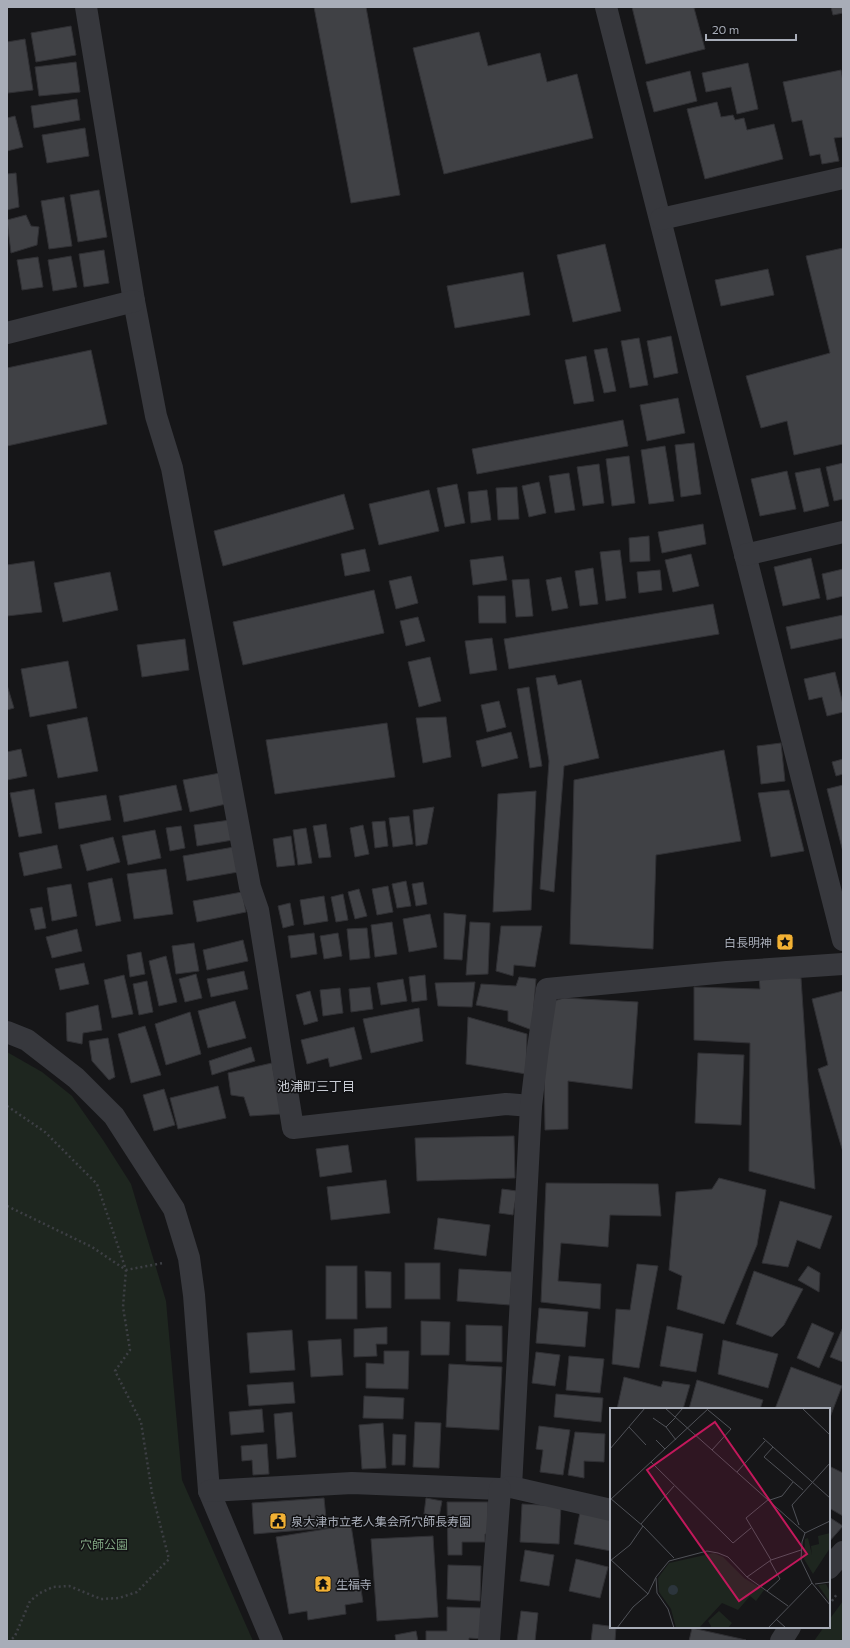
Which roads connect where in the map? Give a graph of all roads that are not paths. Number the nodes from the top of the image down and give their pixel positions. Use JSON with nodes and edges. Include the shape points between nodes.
{"nodes":[{"id":1,"x":86,"y":7,"type":"edge"},
{"id":2,"x":606,"y":7,"type":"edge"},
{"id":3,"x":843,"y":178,"type":"edge"},
{"id":4,"x":661,"y":219,"type":"junction"},
{"id":5,"x":134,"y":301,"type":"junction"},
{"id":6,"x":7,"y":333,"type":"edge"},
{"id":7,"x":843,"y":532,"type":"edge"},
{"id":8,"x":745,"y":555,"type":"junction"},
{"id":9,"x":843,"y":940,"type":"edge"},
{"id":10,"x":843,"y":964,"type":"edge"},
{"id":11,"x":7,"y":1032,"type":"edge"},
{"id":12,"x":531,"y":1106,"type":"junction"},
{"id":13,"x":505,"y":1488,"type":"junction"},
{"id":14,"x":209,"y":1491,"type":"junction"},
{"id":15,"x":610,"y":1510,"type":"edge"},
{"id":16,"x":843,"y":1552,"type":"edge"},
{"id":17,"x":830,"y":1567,"type":"edge"},
{"id":18,"x":789,"y":1628,"type":"edge"},
{"id":19,"x":272,"y":1641,"type":"edge"},
{"id":20,"x":490,"y":1641,"type":"edge"},
{"id":21,"x":781,"y":1641,"type":"edge"}],
"edges":[{"from":1,"to":5,"type":"street"},
{"from":2,"to":4,"type":"street"},
{"from":3,"to":4,"type":"street"},
{"from":4,"to":8,"type":"street"},
{"from":5,"to":6,"type":"street"},
{"from":5,"to":12,"type":"street","via":[[156,416],[172,468],[250,887],[258,910],[293,1128],[506,1104]]},
{"from":7,"to":8,"type":"street"},
{"from":8,"to":9,"type":"street"},
{"from":10,"to":12,"type":"street","via":[[727,972],[547,990]]},
{"from":11,"to":14,"type":"street","via":[[27,1040],[76,1078],[114,1116],[174,1209],[189,1258],[194,1295]]},
{"from":12,"to":13,"type":"street"},
{"from":13,"to":14,"type":"street","via":[[352,1483]]},
{"from":13,"to":15,"type":"street"},
{"from":13,"to":20,"type":"street"},
{"from":14,"to":19,"type":"street"},
{"from":16,"to":17,"type":"street"},
{"from":18,"to":21,"type":"street"}]}
